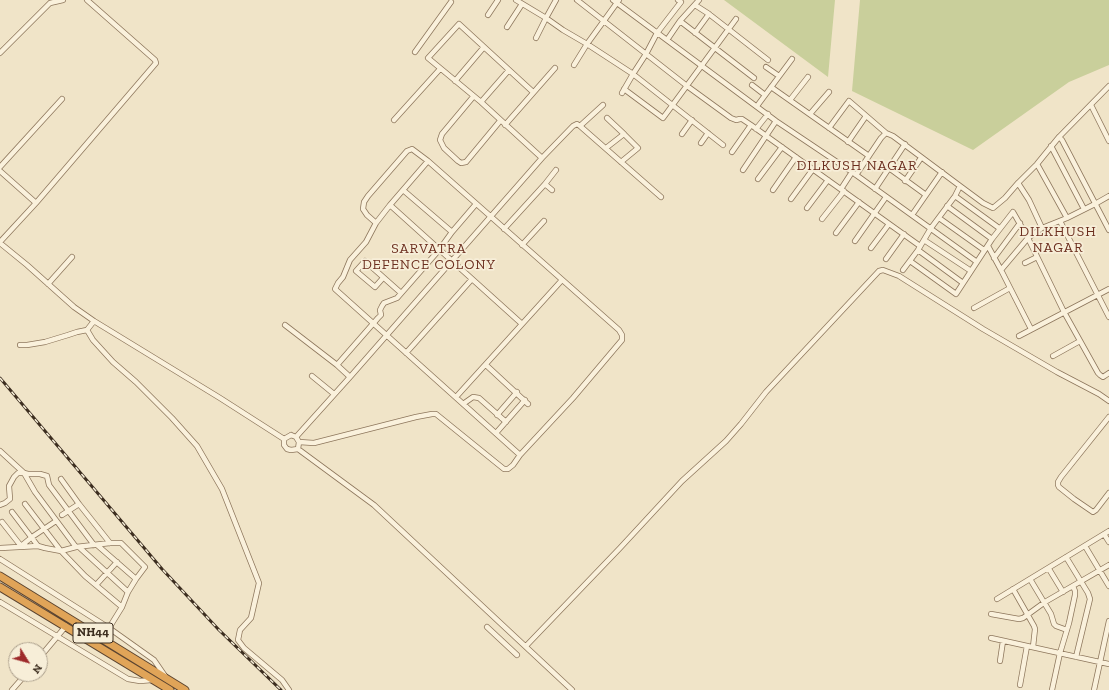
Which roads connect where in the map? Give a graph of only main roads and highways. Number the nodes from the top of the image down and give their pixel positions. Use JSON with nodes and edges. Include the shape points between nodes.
{"nodes":[{"id":1,"x":0,"y":576,"type":"edge"},
{"id":2,"x":0,"y":587,"type":"edge"},
{"id":3,"x":170,"y":690,"type":"edge"},
{"id":4,"x":185,"y":690,"type":"edge"}],
"edges":[{"from":1,"to":4,"type":"highway","number":"NH44"},
{"from":2,"to":3,"type":"highway","number":"NH44"}]}
